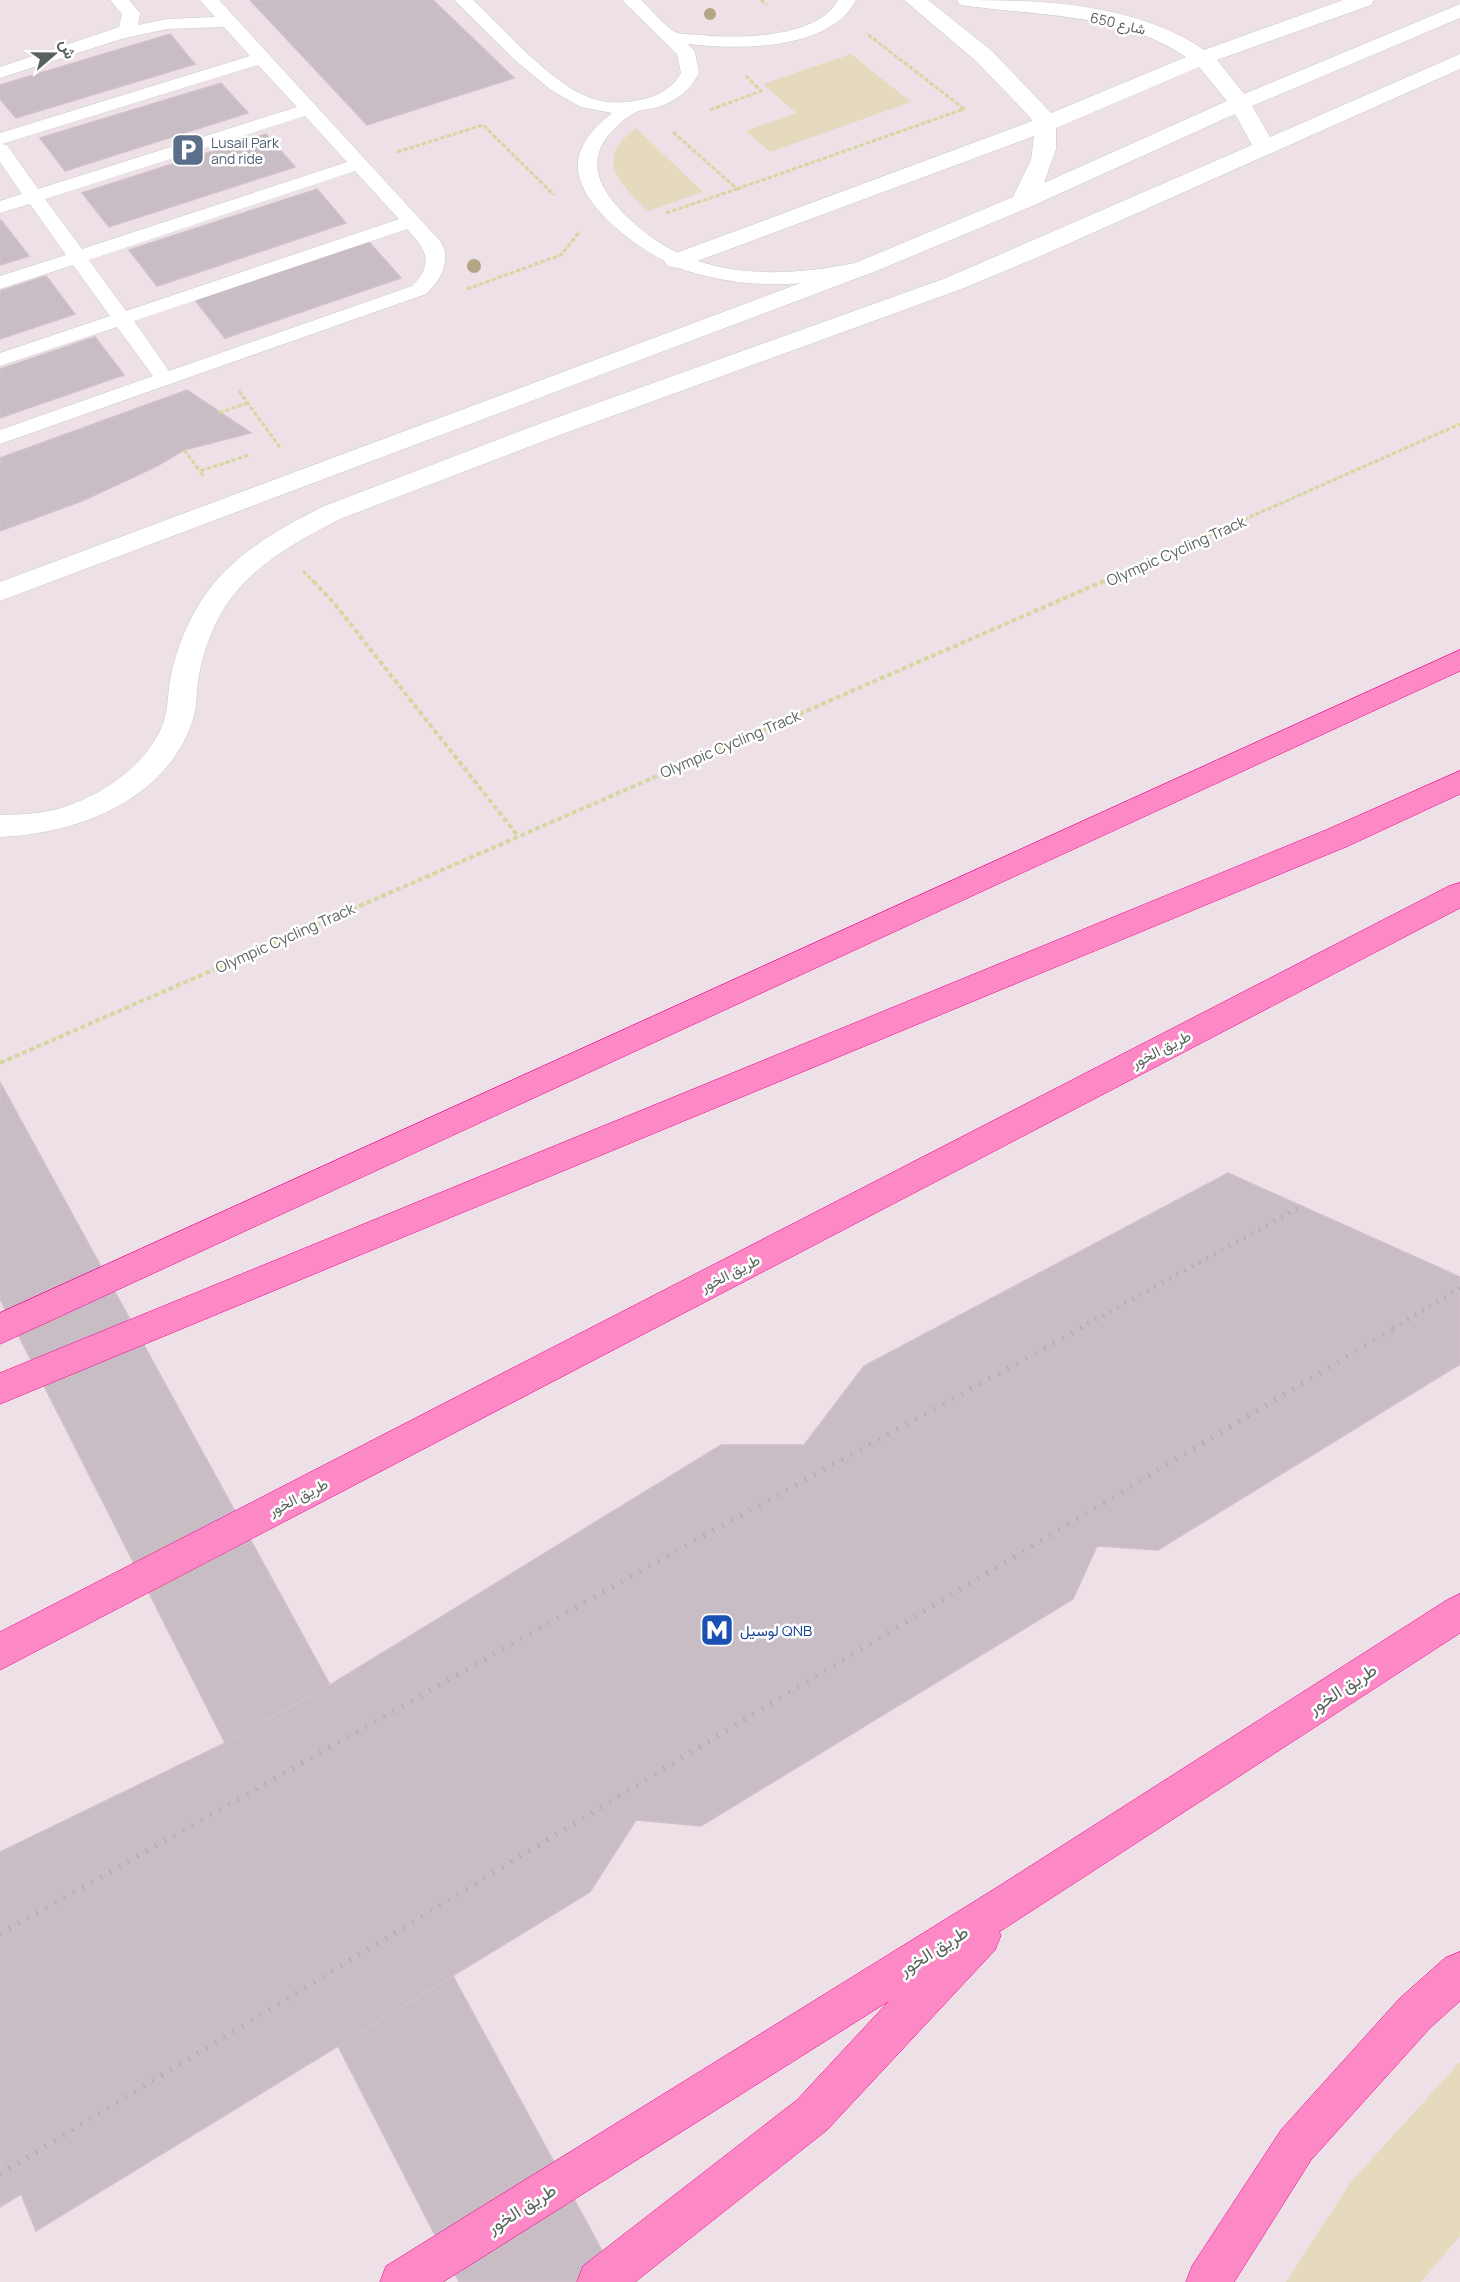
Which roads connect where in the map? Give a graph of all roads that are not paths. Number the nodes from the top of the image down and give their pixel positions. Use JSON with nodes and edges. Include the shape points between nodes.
{"nodes":[{"id":1,"x":119,"y":0,"type":"edge"},
{"id":2,"x":209,"y":0,"type":"edge"},
{"id":3,"x":463,"y":0,"type":"edge"},
{"id":4,"x":631,"y":0,"type":"edge"},
{"id":5,"x":847,"y":0,"type":"edge"},
{"id":6,"x":915,"y":0,"type":"edge"},
{"id":7,"x":968,"y":0,"type":"edge"},
{"id":8,"x":1363,"y":0,"type":"edge"},
{"id":9,"x":1460,"y":10,"type":"edge"},
{"id":10,"x":230,"y":22,"type":"junction"},
{"id":11,"x":111,"y":37,"type":"junction"},
{"id":12,"x":672,"y":37,"type":"junction"},
{"id":13,"x":262,"y":58,"type":"junction"},
{"id":14,"x":1202,"y":58,"type":"junction"},
{"id":15,"x":1460,"y":61,"type":"edge"},
{"id":16,"x":0,"y":73,"type":"edge"},
{"id":17,"x":1239,"y":104,"type":"junction"},
{"id":18,"x":632,"y":106,"type":"junction"},
{"id":19,"x":309,"y":109,"type":"junction"},
{"id":20,"x":1045,"y":124,"type":"junction"},
{"id":21,"x":0,"y":139,"type":"edge"},
{"id":22,"x":1265,"y":148,"type":"junction"},
{"id":23,"x":0,"y":149,"type":"edge"},
{"id":24,"x":359,"y":164,"type":"junction"},
{"id":25,"x":34,"y":197,"type":"junction"},
{"id":26,"x":1022,"y":202,"type":"junction"},
{"id":27,"x":0,"y":207,"type":"edge"},
{"id":28,"x":411,"y":220,"type":"junction"},
{"id":29,"x":77,"y":257,"type":"junction"},
{"id":30,"x":676,"y":261,"type":"junction"},
{"id":31,"x":868,"y":266,"type":"junction"},
{"id":32,"x":0,"y":283,"type":"edge"},
{"id":33,"x":122,"y":319,"type":"junction"},
{"id":34,"x":0,"y":360,"type":"edge"},
{"id":35,"x":165,"y":379,"type":"junction"},
{"id":36,"x":0,"y":437,"type":"edge"},
{"id":37,"x":0,"y":592,"type":"edge"},
{"id":38,"x":1460,"y":660,"type":"edge"},
{"id":39,"x":1460,"y":782,"type":"edge"},
{"id":40,"x":0,"y":826,"type":"edge"},
{"id":41,"x":1460,"y":894,"type":"edge"},
{"id":42,"x":0,"y":1329,"type":"edge"},
{"id":43,"x":0,"y":1389,"type":"edge"},
{"id":44,"x":1460,"y":1612,"type":"edge"},
{"id":45,"x":0,"y":1652,"type":"edge"},
{"id":46,"x":1010,"y":1902,"type":"junction"},
{"id":47,"x":1460,"y":1973,"type":"edge"},
{"id":48,"x":402,"y":2282,"type":"edge"},
{"id":49,"x":599,"y":2282,"type":"edge"},
{"id":50,"x":1208,"y":2282,"type":"edge"}],
"edges":[{"from":1,"to":11,"type":"lane","via":[[131,14],[131,21],[126,30]]},
{"from":2,"to":10,"type":"lane"},
{"from":3,"to":18,"type":"lane","via":[[562,89],[604,107]]},
{"from":4,"to":12,"type":"lane"},
{"from":5,"to":12,"type":"lane","via":[[833,18],[775,41],[733,44]]},
{"from":6,"to":20,"type":"street","via":[[984,56],[1032,104]]},
{"from":7,"to":14,"type":"street","name":"شارع 650","via":[[1138,25]]},
{"from":8,"to":14,"type":"street"},
{"from":9,"to":17,"type":"street"},
{"from":10,"to":11,"type":"lane","via":[[167,24]]},
{"from":10,"to":13,"type":"lane"},
{"from":11,"to":16,"type":"lane"},
{"from":12,"to":18,"type":"lane","via":[[686,52],[690,64],[685,83],[656,101]]},
{"from":13,"to":19,"type":"lane"},
{"from":13,"to":21,"type":"lane"},
{"from":14,"to":17,"type":"street","name":"شارع 650","via":[[1232,90]]},
{"from":14,"to":20,"type":"street"},
{"from":15,"to":22,"type":"street"},
{"from":17,"to":22,"type":"street","name":"شارع 650"},
{"from":17,"to":26,"type":"street"},
{"from":18,"to":30,"type":"lane","via":[[604,129],[593,146],[587,165],[589,180],[614,216]]},
{"from":19,"to":24,"type":"lane"},
{"from":19,"to":25,"type":"lane"},
{"from":20,"to":26,"type":"street","via":[[1047,141],[1041,170]]},
{"from":20,"to":30,"type":"street"},
{"from":22,"to":40,"type":"street","via":[[944,287],[537,434],[331,513],[298,530],[248,565],[219,596],[189,659],[173,736],[142,775],[107,801],[86,810],[34,824]]},
{"from":23,"to":25,"type":"lane"},
{"from":24,"to":28,"type":"lane"},
{"from":24,"to":29,"type":"lane"},
{"from":25,"to":27,"type":"lane"},
{"from":25,"to":29,"type":"lane"},
{"from":26,"to":31,"type":"street"},
{"from":28,"to":33,"type":"lane"},
{"from":28,"to":35,"type":"lane","via":[[433,245],[437,262],[431,278],[419,290]]},
{"from":29,"to":32,"type":"lane"},
{"from":29,"to":33,"type":"lane"},
{"from":30,"to":31,"type":"lane","via":[[712,272],[779,280]]},
{"from":31,"to":37,"type":"street"},
{"from":33,"to":34,"type":"lane"},
{"from":33,"to":35,"type":"lane"},
{"from":35,"to":36,"type":"lane"},
{"from":38,"to":42,"type":"highway"},
{"from":39,"to":43,"type":"highway","via":[[1337,838]]},
{"from":41,"to":45,"type":"highway","name":"طريق الخور"},
{"from":44,"to":46,"type":"highway","name":"طريق الخور"},
{"from":46,"to":48,"type":"highway","name":"طريق الخور"},
{"from":46,"to":49,"type":"highway","via":[[812,2115]]},
{"from":47,"to":50,"type":"highway","via":[[1414,2013],[1296,2145]]}]}
